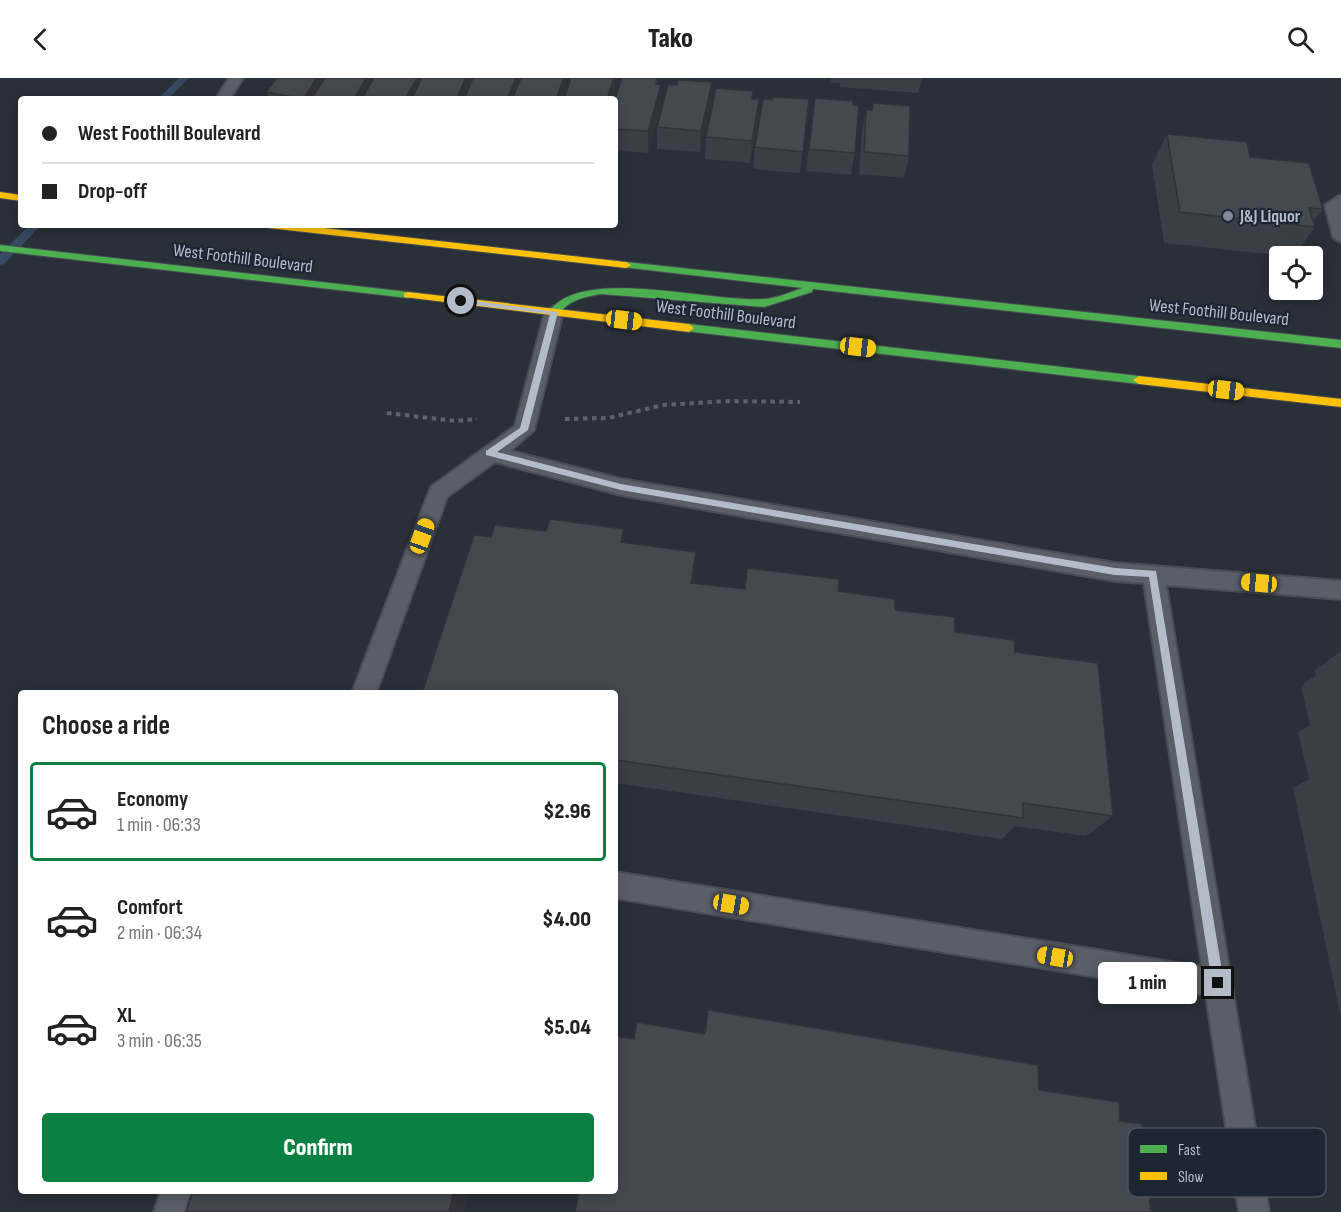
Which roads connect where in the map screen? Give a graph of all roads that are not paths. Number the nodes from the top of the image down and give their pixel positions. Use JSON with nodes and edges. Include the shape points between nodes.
{"nodes":[{"id":1,"x":236,"y":78,"type":"edge"},
{"id":2,"x":225,"y":96,"type":"edge"},
{"id":3,"x":0,"y":195,"type":"edge"},
{"id":4,"x":18,"y":198,"type":"edge"},
{"id":5,"x":1341,"y":200,"type":"edge"},
{"id":6,"x":296,"y":228,"type":"edge"},
{"id":7,"x":1341,"y":237,"type":"edge"},
{"id":8,"x":0,"y":248,"type":"edge"},
{"id":9,"x":821,"y":286,"type":"junction"},
{"id":10,"x":554,"y":312,"type":"junction"},
{"id":11,"x":1341,"y":344,"type":"edge"},
{"id":12,"x":1341,"y":403,"type":"edge"},
{"id":13,"x":489,"y":453,"type":"junction"},
{"id":14,"x":1153,"y":574,"type":"junction"},
{"id":15,"x":1341,"y":590,"type":"edge"},
{"id":16,"x":365,"y":690,"type":"edge"},
{"id":17,"x":618,"y":885,"type":"edge"},
{"id":18,"x":1218,"y":983,"type":"junction"},
{"id":19,"x":1241,"y":1128,"type":"edge"},
{"id":20,"x":175,"y":1194,"type":"edge"},
{"id":21,"x":1252,"y":1197,"type":"edge"},
{"id":22,"x":168,"y":1212,"type":"edge"},
{"id":23,"x":1254,"y":1212,"type":"edge"}],
"edges":[{"from":1,"to":2,"type":"lane"},
{"from":3,"to":4,"type":"main road"},
{"from":5,"to":7,"type":"lane","via":[[1333,205]]},
{"from":6,"to":9,"type":"main road","name":"West Foothill Boulevard"},
{"from":8,"to":10,"type":"main road","name":"West Foothill Boulevard"},
{"from":9,"to":10,"type":"main road","via":[[765,303],[626,291],[588,293],[562,300]]},
{"from":9,"to":11,"type":"main road","name":"West Foothill Boulevard"},
{"from":10,"to":12,"type":"main road","name":"West Foothill Boulevard"},
{"from":10,"to":13,"type":"lane","via":[[524,430]]},
{"from":13,"to":14,"type":"lane","via":[[621,487],[1115,572]]},
{"from":13,"to":16,"type":"lane","via":[[439,492]]},
{"from":14,"to":15,"type":"lane"},
{"from":14,"to":18,"type":"lane"},
{"from":17,"to":18,"type":"lane"},
{"from":18,"to":19,"type":"lane"},
{"from":20,"to":22,"type":"lane"},
{"from":21,"to":23,"type":"lane"}]}
